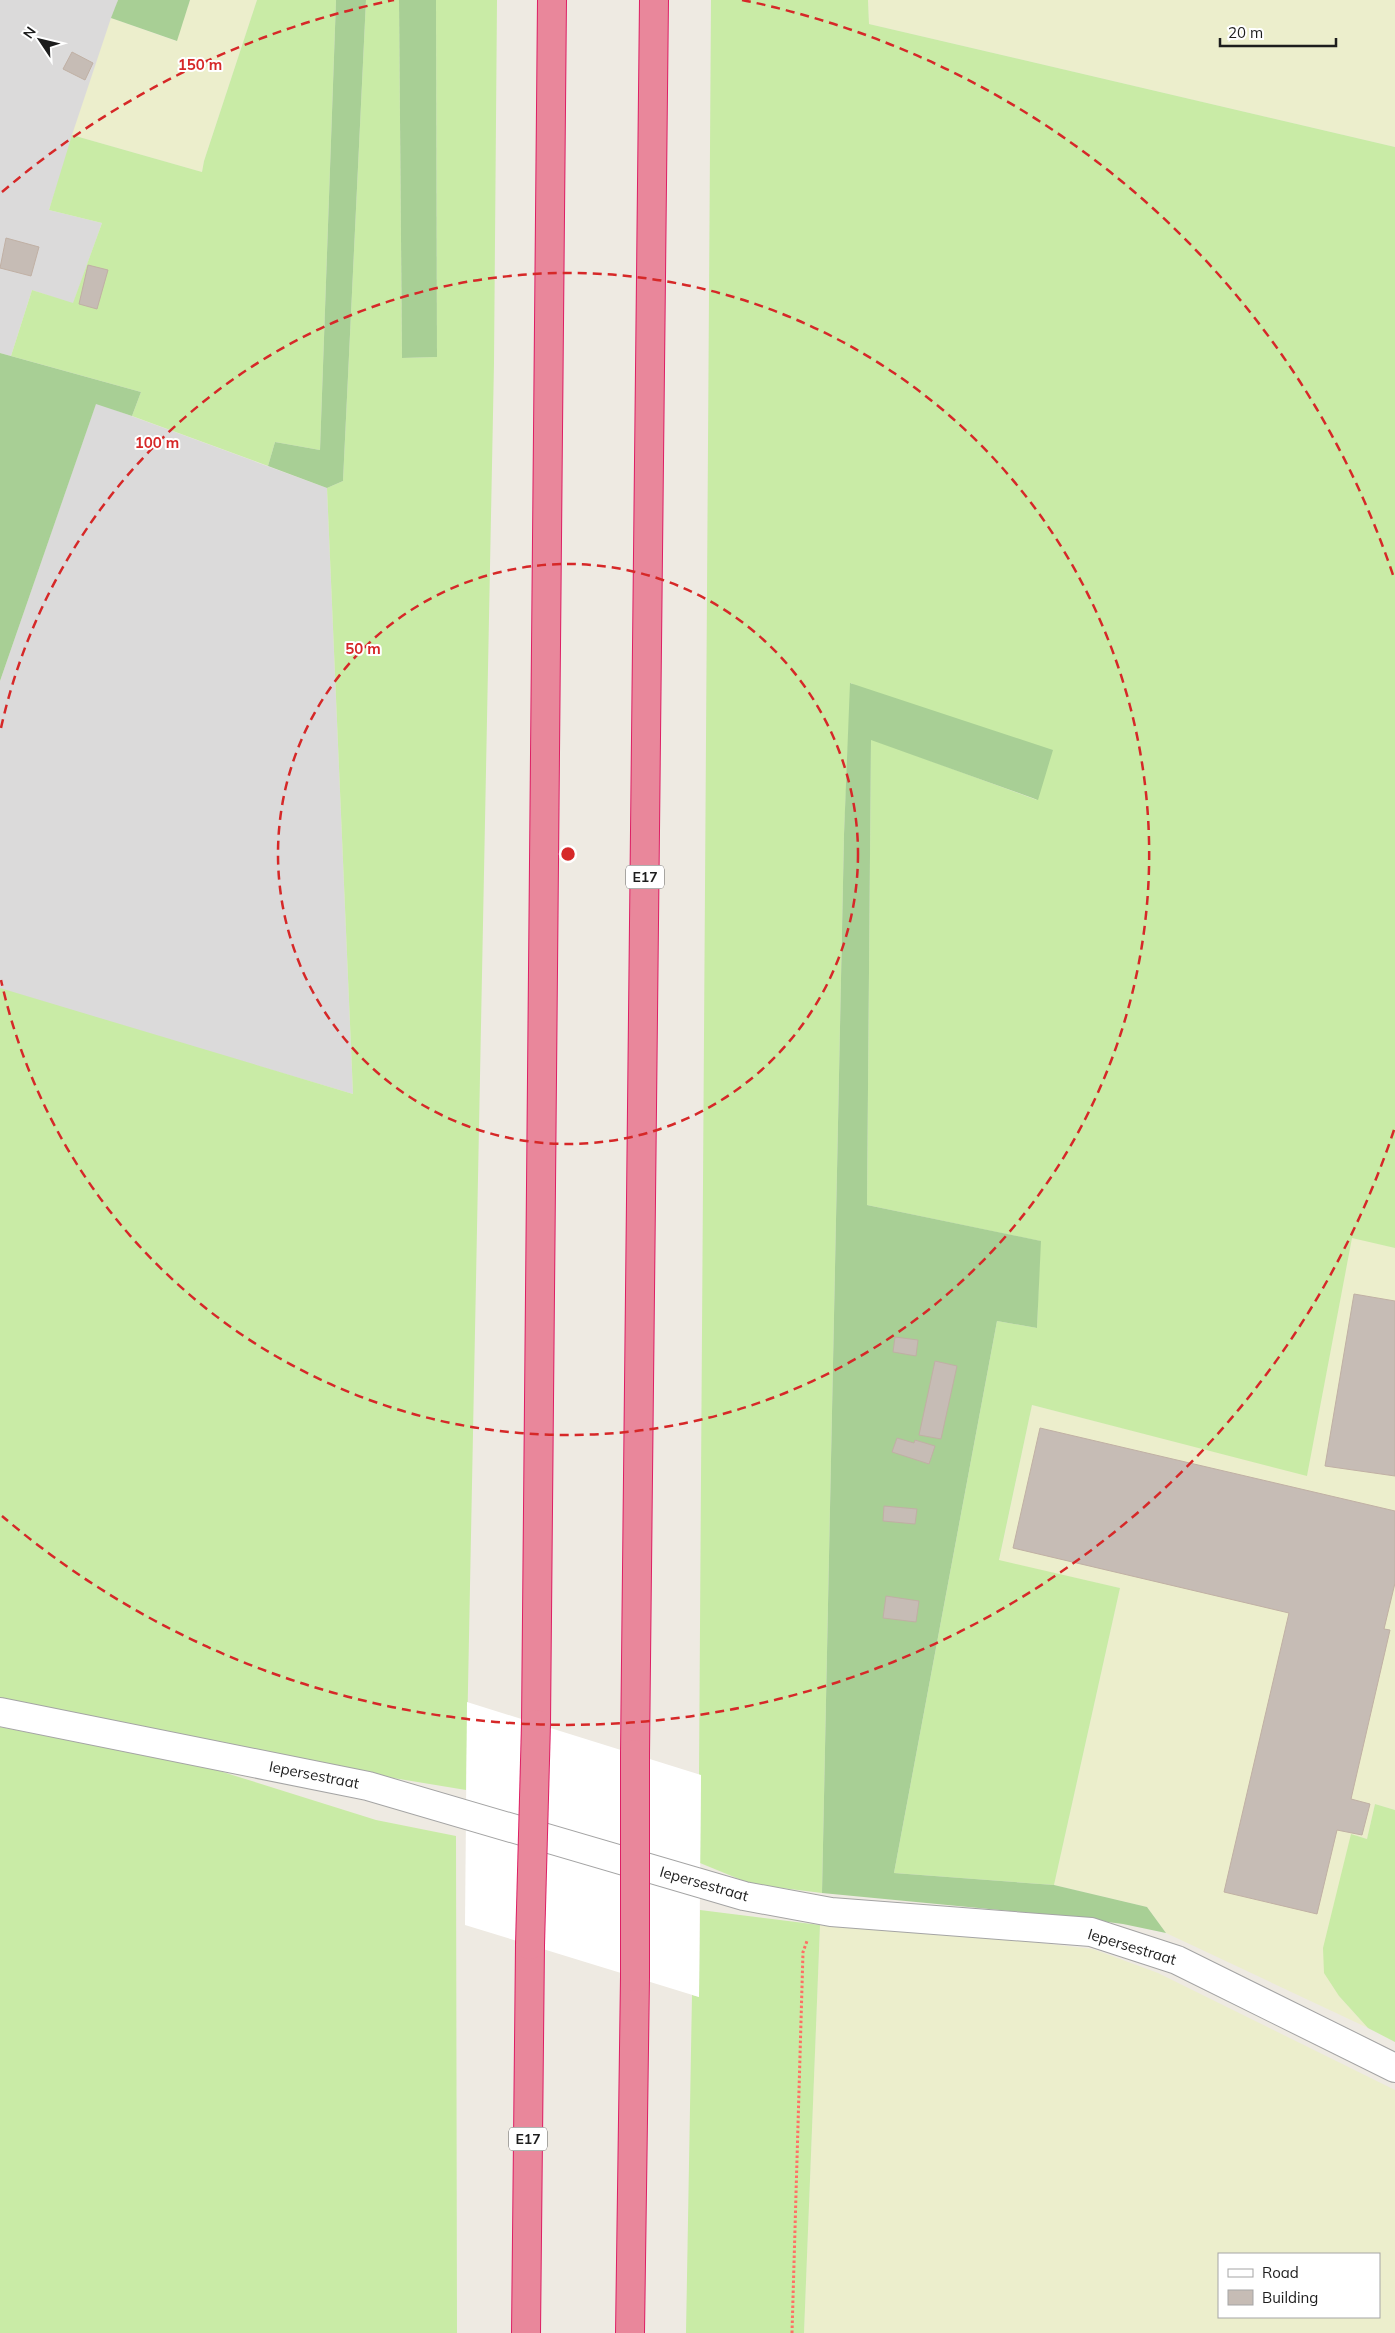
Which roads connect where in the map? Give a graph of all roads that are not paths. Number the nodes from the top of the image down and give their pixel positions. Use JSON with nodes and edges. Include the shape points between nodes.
{"nodes":[{"id":1,"x":552,"y":0,"type":"edge"},
{"id":2,"x":654,"y":0,"type":"edge"},
{"id":3,"x":0,"y":1712,"type":"edge"},
{"id":4,"x":1395,"y":2068,"type":"edge"},
{"id":5,"x":526,"y":2333,"type":"edge"},
{"id":6,"x":630,"y":2333,"type":"edge"}],
"edges":[{"from":1,"to":5,"type":"highway","number":"E17","bridge":true,"via":[[536,1724]]},
{"from":2,"to":6,"type":"highway","number":"E17","bridge":true},
{"from":3,"to":4,"type":"street","name":"Iepersestraat","via":[[368,1786],[744,1896],[831,1912],[1091,1932],[1178,1960]]}]}
